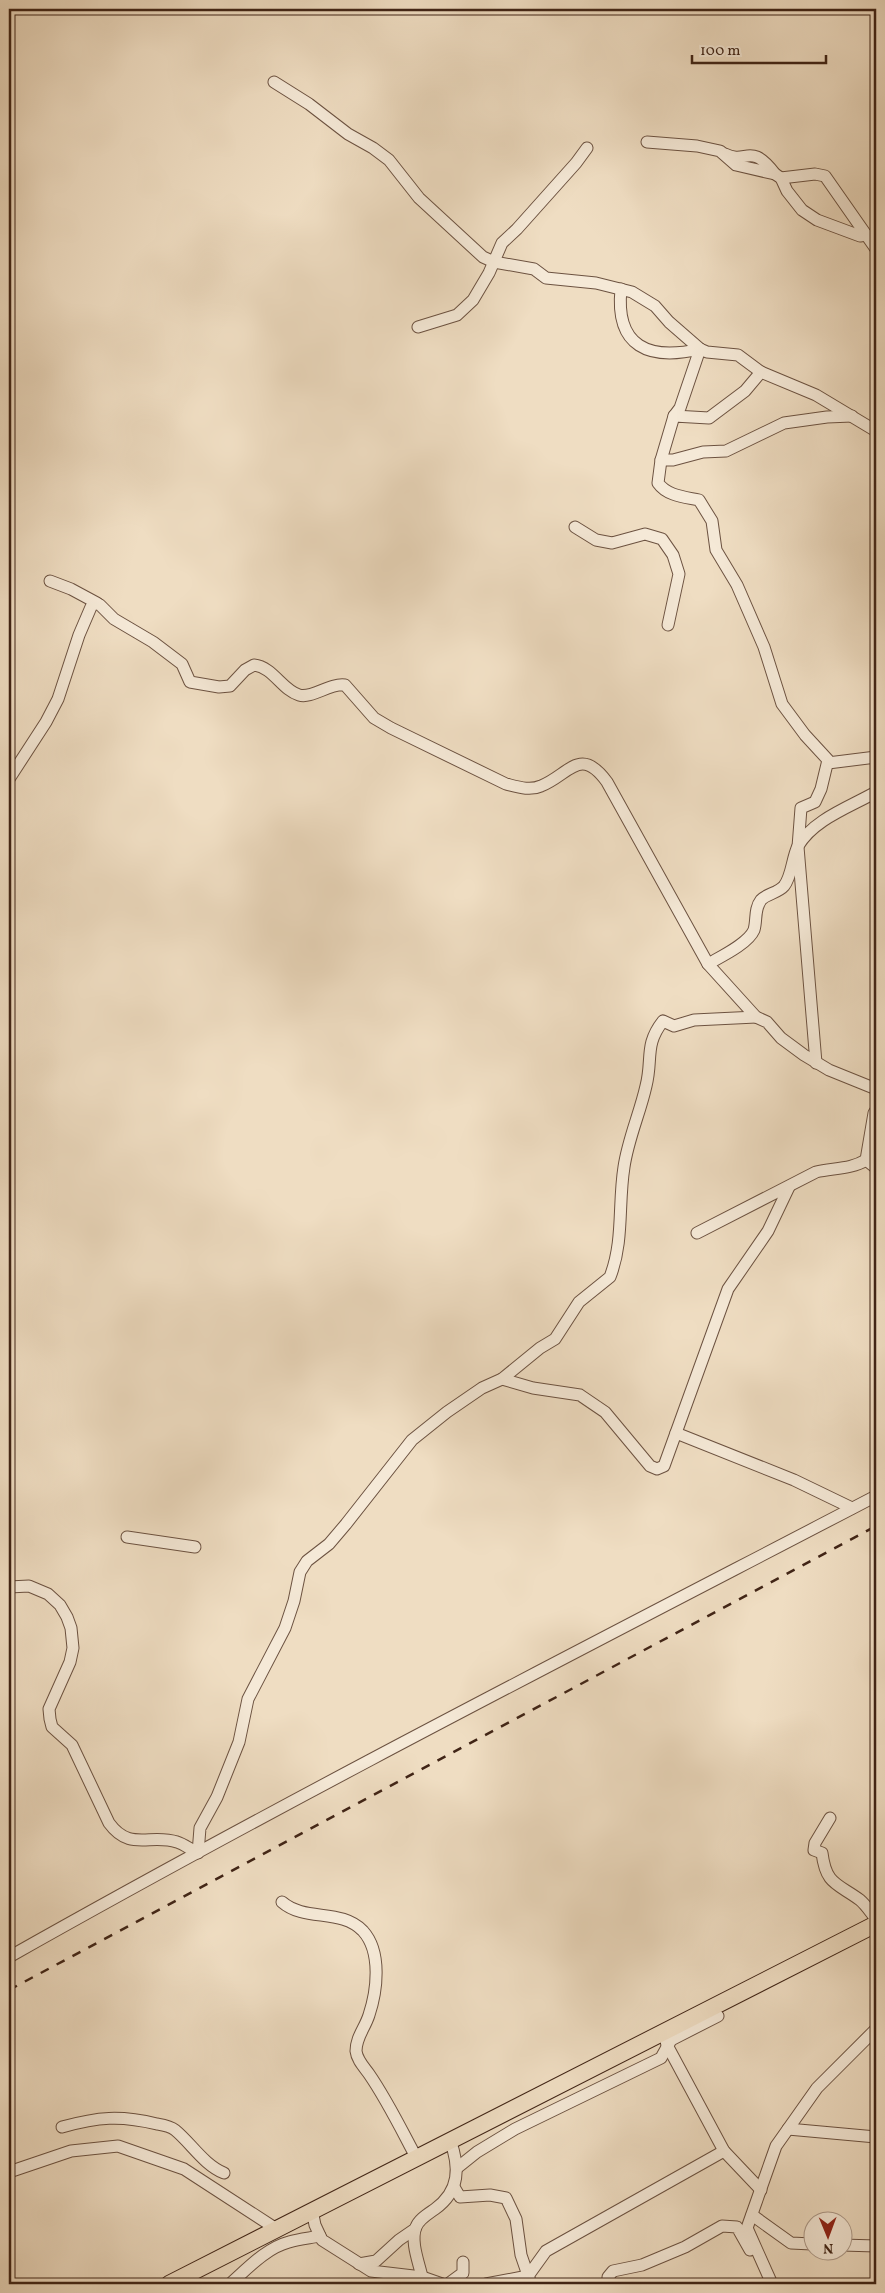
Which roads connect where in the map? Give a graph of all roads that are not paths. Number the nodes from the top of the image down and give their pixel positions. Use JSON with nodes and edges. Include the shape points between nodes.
{"nodes":[{"id":1,"x":274,"y":82,"type":"dead end"},
{"id":2,"x":646,"y":142,"type":"dead end"},
{"id":3,"x":587,"y":148,"type":"dead end"},
{"id":4,"x":778,"y":176,"type":"junction"},
{"id":5,"x":866,"y":235,"type":"junction"},
{"id":6,"x":876,"y":249,"type":"edge"},
{"id":7,"x":621,"y":289,"type":"junction"},
{"id":8,"x":418,"y":327,"type":"dead end"},
{"id":9,"x":700,"y":350,"type":"junction"},
{"id":10,"x":761,"y":372,"type":"junction"},
{"id":11,"x":674,"y":416,"type":"junction"},
{"id":12,"x":852,"y":416,"type":"junction"},
{"id":13,"x":876,"y":431,"type":"edge"},
{"id":14,"x":661,"y":460,"type":"junction"},
{"id":15,"x":575,"y":527,"type":"dead end"},
{"id":16,"x":50,"y":582,"type":"dead end"},
{"id":17,"x":97,"y":603,"type":"junction"},
{"id":18,"x":668,"y":625,"type":"dead end"},
{"id":19,"x":876,"y":757,"type":"edge"},
{"id":20,"x":828,"y":763,"type":"junction"},
{"id":21,"x":9,"y":779,"type":"edge"},
{"id":22,"x":876,"y":792,"type":"edge"},
{"id":23,"x":798,"y":847,"type":"junction"},
{"id":24,"x":708,"y":964,"type":"junction"},
{"id":25,"x":756,"y":1017,"type":"junction"},
{"id":26,"x":816,"y":1063,"type":"junction"},
{"id":27,"x":876,"y":1089,"type":"edge"},
{"id":28,"x":876,"y":1110,"type":"edge"},
{"id":29,"x":866,"y":1160,"type":"junction"},
{"id":30,"x":876,"y":1168,"type":"edge"},
{"id":31,"x":790,"y":1187,"type":"junction"},
{"id":32,"x":697,"y":1232,"type":"dead end"},
{"id":33,"x":502,"y":1379,"type":"junction"},
{"id":34,"x":676,"y":1433,"type":"junction"},
{"id":35,"x":876,"y":1496,"type":"edge"},
{"id":36,"x":852,"y":1508,"type":"junction"},
{"id":37,"x":127,"y":1536,"type":"dead end"},
{"id":38,"x":195,"y":1547,"type":"dead end"},
{"id":39,"x":9,"y":1586,"type":"edge"},
{"id":40,"x":830,"y":1818,"type":"dead end"},
{"id":41,"x":198,"y":1853,"type":"junction"},
{"id":42,"x":282,"y":1902,"type":"dead end"},
{"id":43,"x":876,"y":1919,"type":"edge"},
{"id":44,"x":876,"y":1924,"type":"edge"},
{"id":45,"x":9,"y":1957,"type":"edge"},
{"id":46,"x":718,"y":2016,"type":"dead end"},
{"id":47,"x":876,"y":2029,"type":"edge"},
{"id":48,"x":666,"y":2038,"type":"junction"},
{"id":49,"x":62,"y":2127,"type":"dead end"},
{"id":50,"x":788,"y":2130,"type":"junction"},
{"id":51,"x":876,"y":2137,"type":"edge"},
{"id":52,"x":450,"y":2140,"type":"junction"},
{"id":53,"x":724,"y":2151,"type":"junction"},
{"id":54,"x":416,"y":2158,"type":"junction"},
{"id":55,"x":457,"y":2168,"type":"junction"},
{"id":56,"x":9,"y":2172,"type":"edge"},
{"id":57,"x":224,"y":2173,"type":"dead end"},
{"id":58,"x":454,"y":2187,"type":"junction"},
{"id":59,"x":761,"y":2190,"type":"junction"},
{"id":60,"x":312,"y":2210,"type":"junction"},
{"id":61,"x":752,"y":2214,"type":"junction"},
{"id":62,"x":415,"y":2229,"type":"junction"},
{"id":63,"x":278,"y":2230,"type":"junction"},
{"id":64,"x":320,"y":2236,"type":"junction"},
{"id":65,"x":802,"y":2244,"type":"edge"},
{"id":66,"x":852,"y":2245,"type":"edge"},
{"id":67,"x":876,"y":2246,"type":"edge"},
{"id":68,"x":463,"y":2262,"type":"dead end"},
{"id":69,"x":359,"y":2264,"type":"junction"},
{"id":70,"x":422,"y":2277,"type":"junction"},
{"id":71,"x":529,"y":2280,"type":"edge"},
{"id":72,"x":169,"y":2284,"type":"edge"},
{"id":73,"x":230,"y":2284,"type":"edge"},
{"id":74,"x":442,"y":2284,"type":"edge"},
{"id":75,"x":448,"y":2284,"type":"edge"},
{"id":76,"x":486,"y":2284,"type":"edge"},
{"id":77,"x":608,"y":2284,"type":"edge"},
{"id":78,"x":771,"y":2284,"type":"edge"}],
"edges":[{"from":1,"to":7,"type":"street","via":[[389,160],[419,198],[483,257],[534,270],[546,278]]},
{"from":2,"to":4,"type":"street","via":[[697,146],[732,157],[759,156]]},
{"from":3,"to":8,"type":"street","via":[[502,243],[473,300],[457,315]]},
{"from":4,"to":5,"type":"street","via":[[802,210],[816,220],[860,236]]},
{"from":4,"to":5,"type":"street","via":[[825,176]]},
{"from":5,"to":6,"type":"street"},
{"from":7,"to":9,"type":"street","via":[[655,306]]},
{"from":7,"to":9,"type":"street","via":[[620,315],[636,345],[644,350],[670,353]]},
{"from":9,"to":10,"type":"street","via":[[738,355]]},
{"from":9,"to":11,"type":"street","via":[[680,408]]},
{"from":10,"to":11,"type":"street","via":[[745,391],[709,418]]},
{"from":10,"to":12,"type":"street","via":[[816,395]]},
{"from":11,"to":14,"type":"street"},
{"from":12,"to":13,"type":"street"},
{"from":12,"to":14,"type":"street","via":[[784,422],[726,451]]},
{"from":14,"to":20,"type":"street","via":[[660,488],[678,497],[699,500],[710,516],[716,550],[737,585],[764,647],[782,704]]},
{"from":15,"to":18,"type":"street","via":[[596,540],[612,543],[646,534],[662,539],[673,555],[679,574]]},
{"from":16,"to":17,"type":"street"},
{"from":17,"to":21,"type":"street","via":[[90,607],[58,699]]},
{"from":17,"to":24,"type":"street","via":[[114,619],[182,664],[190,682],[225,687],[254,665],[266,669],[302,696],[345,685],[374,718],[391,728],[506,784],[526,789],[540,787],[578,764],[591,765],[607,782]]},
{"from":19,"to":20,"type":"street"},
{"from":20,"to":23,"type":"street","via":[[815,802],[801,808]]},
{"from":22,"to":23,"type":"street","via":[[824,820]]},
{"from":23,"to":24,"type":"street","via":[[784,886],[762,900],[754,930],[730,952]]},
{"from":23,"to":26,"type":"street"},
{"from":24,"to":25,"type":"street"},
{"from":25,"to":26,"type":"street","via":[[767,1022],[781,1038]]},
{"from":25,"to":33,"type":"street","via":[[694,1020],[674,1026],[663,1021],[653,1034],[647,1084],[627,1150],[622,1220],[610,1277],[579,1302],[555,1340]]},
{"from":26,"to":27,"type":"street"},
{"from":28,"to":29,"type":"street"},
{"from":29,"to":30,"type":"street"},
{"from":29,"to":31,"type":"street","via":[[859,1165],[816,1172]]},
{"from":31,"to":32,"type":"street"},
{"from":31,"to":34,"type":"street","via":[[768,1231],[728,1289]]},
{"from":33,"to":34,"type":"street","via":[[532,1388],[580,1395],[605,1412],[650,1466],[664,1466]]},
{"from":33,"to":41,"type":"street","via":[[446,1412],[412,1440],[329,1544],[307,1561],[300,1572],[285,1628],[248,1699],[239,1742],[218,1797],[200,1828]]},
{"from":34,"to":36,"type":"street","via":[[794,1480]]},
{"from":35,"to":36,"type":"street"},
{"from":36,"to":41,"type":"street"},
{"from":37,"to":38,"type":"street"},
{"from":39,"to":41,"type":"street","via":[[29,1586],[48,1594],[67,1617],[73,1648],[49,1709],[50,1719],[52,1727],[72,1745],[109,1823],[124,1838],[176,1842]]},
{"from":40,"to":43,"type":"street","via":[[814,1850],[822,1853],[824,1870],[834,1883],[863,1902]]},
{"from":41,"to":45,"type":"street"},
{"from":42,"to":54,"type":"street","via":[[295,1911],[348,1921],[362,1930],[371,1942],[375,1974],[372,2002],[356,2054]]},
{"from":44,"to":48,"type":"highway"},
{"from":46,"to":48,"type":"street","via":[[671,2040]]},
{"from":47,"to":50,"type":"street","via":[[817,2088]]},
{"from":48,"to":52,"type":"highway"},
{"from":48,"to":53,"type":"street"},
{"from":48,"to":55,"type":"street","via":[[661,2058],[515,2129]]},
{"from":49,"to":57,"type":"street","via":[[85,2120],[115,2117],[173,2128],[214,2169]]},
{"from":50,"to":51,"type":"street"},
{"from":50,"to":59,"type":"street","via":[[776,2146]]},
{"from":52,"to":54,"type":"highway"},
{"from":52,"to":55,"type":"street"},
{"from":53,"to":59,"type":"street"},
{"from":53,"to":71,"type":"street","via":[[546,2252]]},
{"from":54,"to":60,"type":"highway"},
{"from":55,"to":58,"type":"street"},
{"from":56,"to":63,"type":"street","via":[[71,2151],[118,2146],[184,2169]]},
{"from":58,"to":62,"type":"street","via":[[445,2202],[420,2220]]},
{"from":58,"to":71,"type":"street","via":[[460,2197],[490,2195],[506,2198],[516,2219],[521,2255]]},
{"from":59,"to":61,"type":"street"},
{"from":60,"to":63,"type":"highway"},
{"from":60,"to":64,"type":"street"},
{"from":61,"to":65,"type":"street","via":[[791,2243]]},
{"from":61,"to":78,"type":"street","via":[[747,2228]]},
{"from":62,"to":69,"type":"street","via":[[376,2261]]},
{"from":62,"to":70,"type":"street"},
{"from":63,"to":72,"type":"highway"},
{"from":64,"to":69,"type":"street"},
{"from":64,"to":73,"type":"street","via":[[288,2242],[259,2259]]},
{"from":66,"to":67,"type":"street"},
{"from":68,"to":75,"type":"street","via":[[463,2273]]},
{"from":69,"to":70,"type":"street","via":[[371,2271]]},
{"from":70,"to":74,"type":"street"},
{"from":71,"to":76,"type":"street"},
{"from":77,"to":78,"type":"street","via":[[608,2277],[613,2271],[651,2261],[685,2247],[722,2226],[737,2227]]}]}
